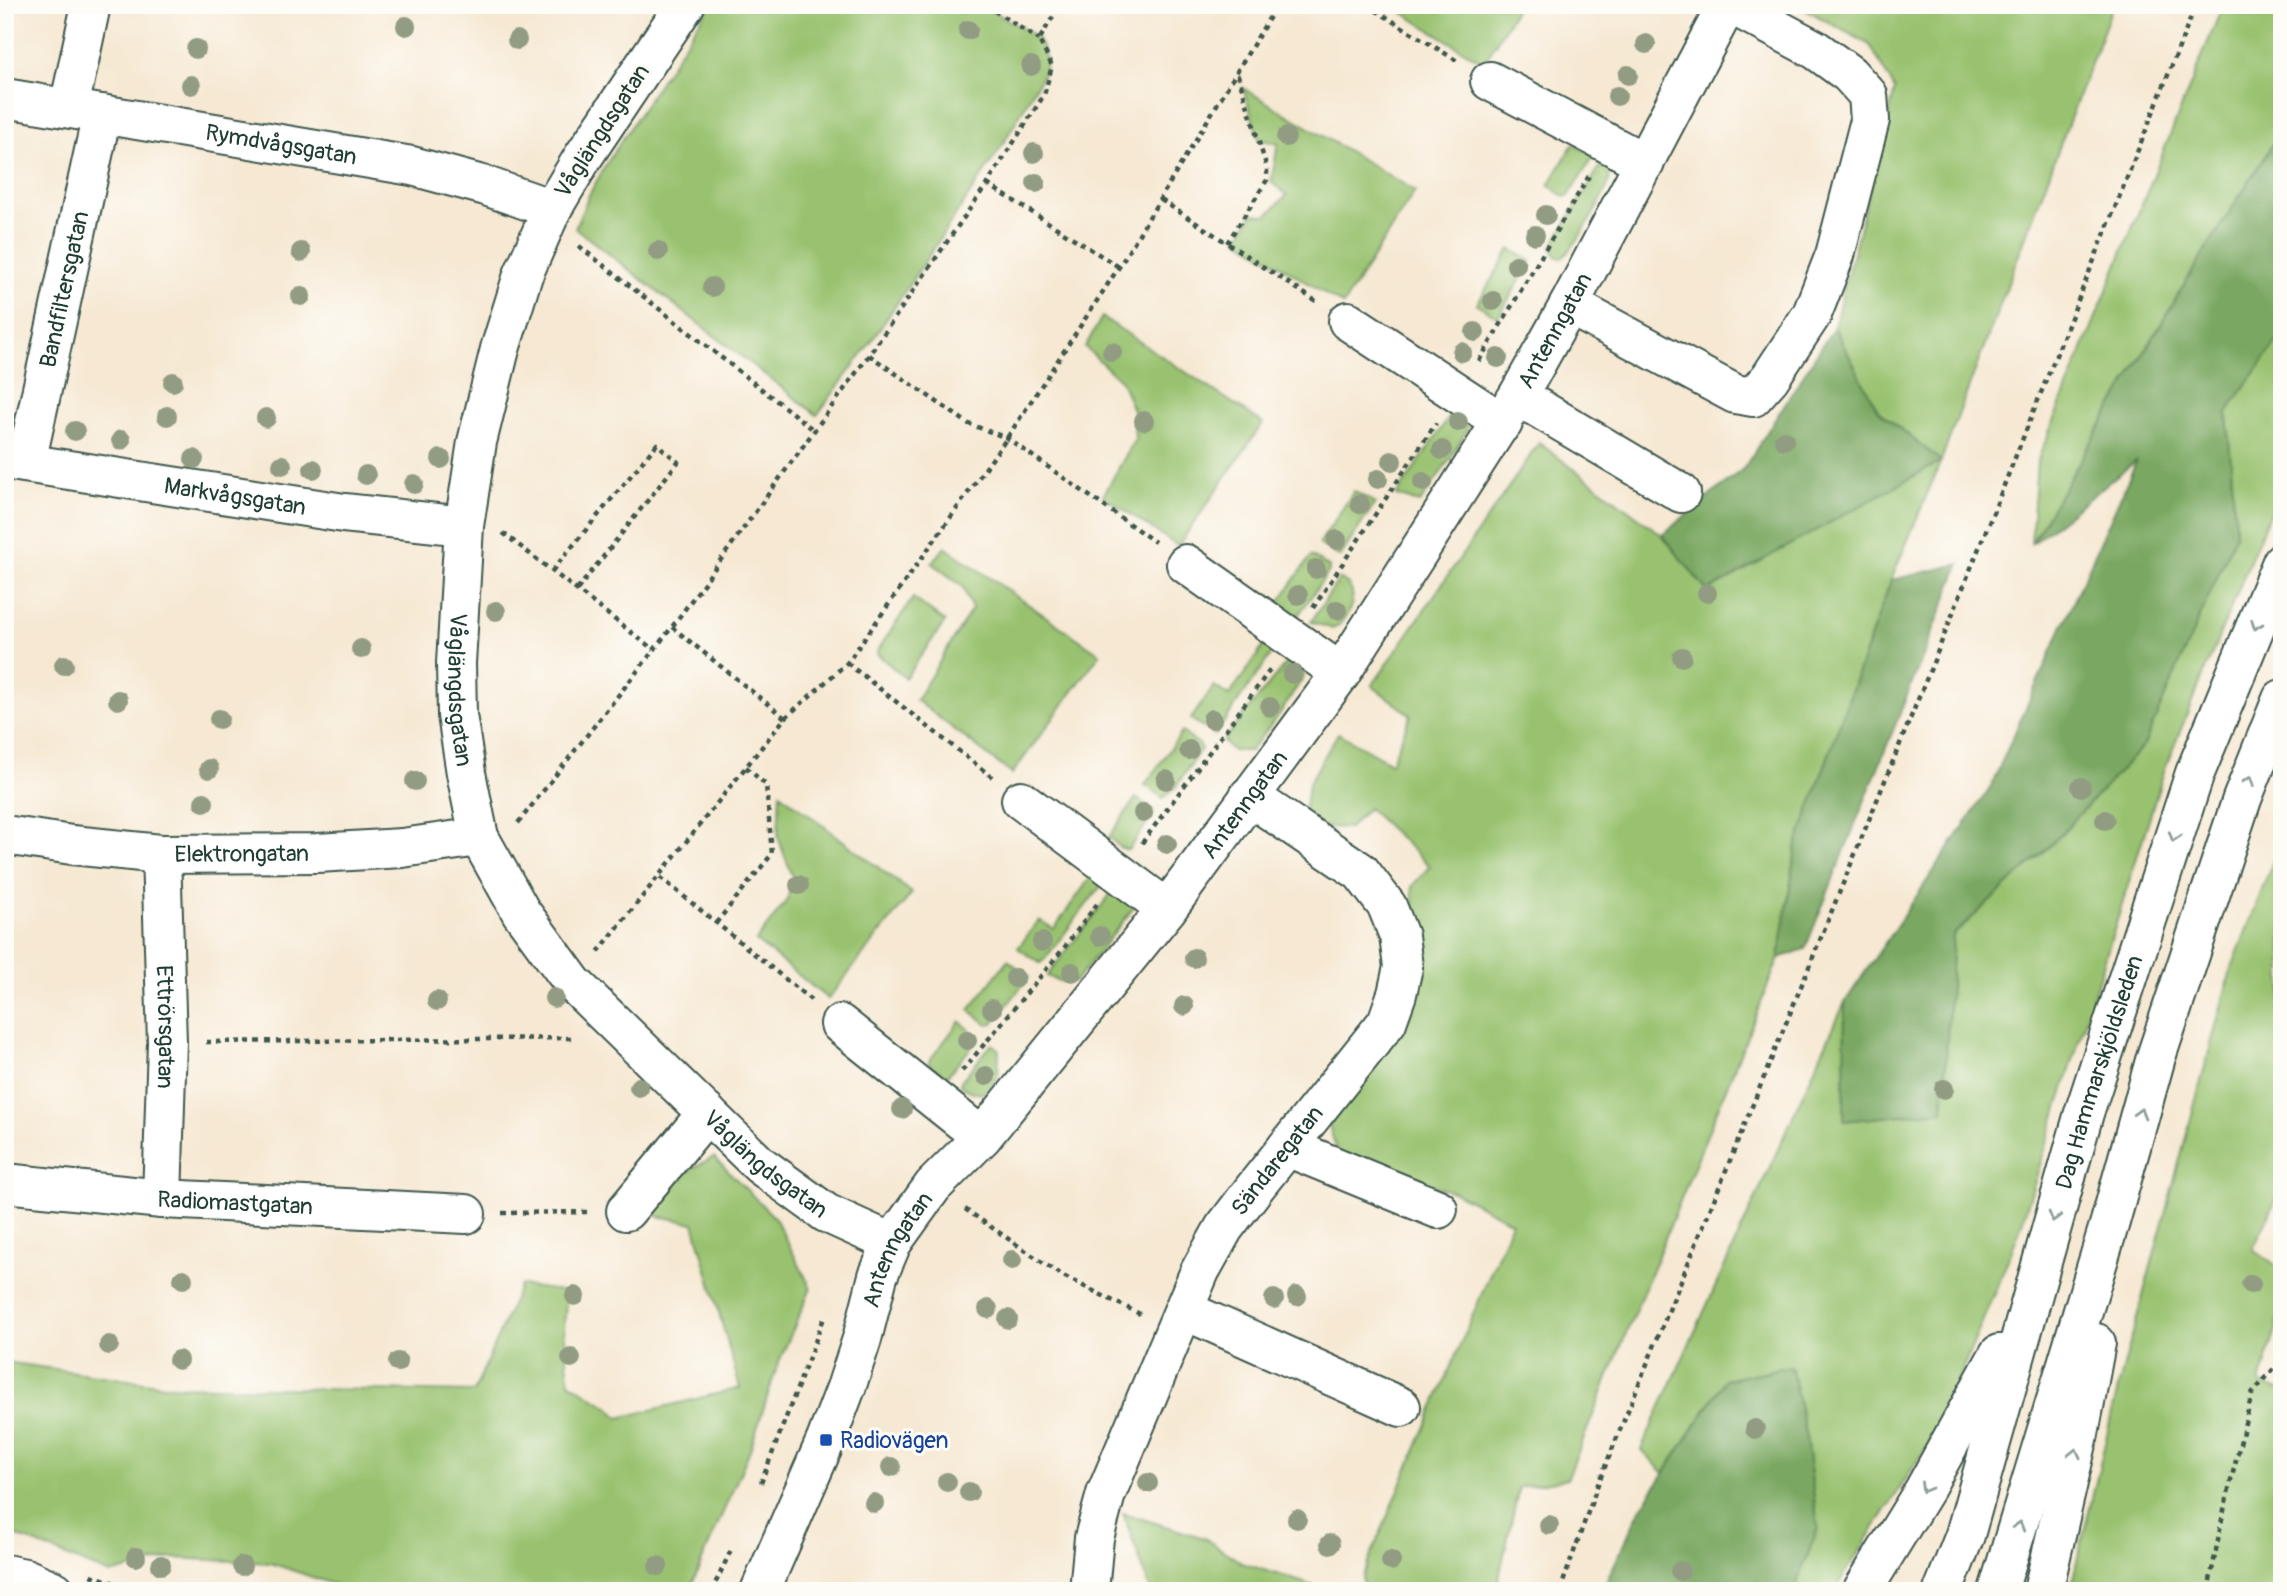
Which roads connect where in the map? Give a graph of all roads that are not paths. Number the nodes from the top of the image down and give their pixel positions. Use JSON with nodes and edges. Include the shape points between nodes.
{"nodes":[{"id":1,"x":91,"y":5,"type":"edge"},
{"id":2,"x":685,"y":5,"type":"edge"},
{"id":3,"x":1730,"y":5,"type":"edge"},
{"id":4,"x":1490,"y":81,"type":"road end"},
{"id":5,"x":5,"y":98,"type":"edge"},
{"id":6,"x":85,"y":111,"type":"junction"},
{"id":7,"x":1645,"y":163,"type":"junction"},
{"id":8,"x":550,"y":215,"type":"junction"},
{"id":9,"x":1569,"y":305,"type":"junction"},
{"id":10,"x":1348,"y":321,"type":"road end"},
{"id":11,"x":1511,"y":409,"type":"junction"},
{"id":12,"x":15,"y":462,"type":"edge"},
{"id":13,"x":1681,"y":493,"type":"dead end"},
{"id":14,"x":464,"y":526,"type":"junction"},
{"id":15,"x":2282,"y":562,"type":"edge"},
{"id":16,"x":1186,"y":565,"type":"road end"},
{"id":17,"x":1340,"y":673,"type":"junction"},
{"id":18,"x":2282,"y":699,"type":"edge"},
{"id":19,"x":1249,"y":796,"type":"junction"},
{"id":20,"x":1021,"y":800,"type":"road end"},
{"id":21,"x":5,"y":835,"type":"edge"},
{"id":22,"x":479,"y":837,"type":"junction"},
{"id":23,"x":161,"y":854,"type":"junction"},
{"id":24,"x":1167,"y":909,"type":"junction"},
{"id":25,"x":841,"y":1024,"type":"road end"},
{"id":26,"x":707,"y":1113,"type":"junction"},
{"id":27,"x":982,"y":1137,"type":"junction"},
{"id":28,"x":1287,"y":1147,"type":"junction"},
{"id":29,"x":5,"y":1183,"type":"edge"},
{"id":30,"x":162,"y":1199,"type":"junction"},
{"id":31,"x":1438,"y":1209,"type":"dead end"},
{"id":32,"x":626,"y":1211,"type":"road end"},
{"id":33,"x":466,"y":1214,"type":"road end"},
{"id":34,"x":2110,"y":1222,"type":"junction"},
{"id":35,"x":892,"y":1243,"type":"junction"},
{"id":36,"x":2033,"y":1292,"type":"junction"},
{"id":37,"x":1180,"y":1321,"type":"junction"},
{"id":38,"x":1401,"y":1407,"type":"dead end"},
{"id":39,"x":5,"y":1574,"type":"edge"},
{"id":40,"x":55,"y":1591,"type":"edge"},
{"id":41,"x":760,"y":1591,"type":"edge"},
{"id":42,"x":1089,"y":1591,"type":"edge"},
{"id":43,"x":1861,"y":1591,"type":"edge"},
{"id":44,"x":1943,"y":1591,"type":"edge"},
{"id":45,"x":1998,"y":1591,"type":"edge"},
{"id":46,"x":2043,"y":1591,"type":"edge"}],
"edges":[{"from":1,"to":6,"type":"street","name":"Bandfiltersgatan"},
{"from":2,"to":8,"type":"street","name":"Våglängdsgatan","via":[[583,157]]},
{"from":3,"to":7,"type":"street","name":"Antenngatan"},
{"from":3,"to":9,"type":"street","via":[[1816,51],[1849,74],[1868,95],[1870,120],[1835,255],[1811,314],[1753,397],[1735,394]]},
{"from":4,"to":7,"type":"street"},
{"from":5,"to":6,"type":"street","name":"Rymdvågsgatan"},
{"from":6,"to":8,"type":"street","name":"Rymdvågsgatan","via":[[412,166],[486,186]]},
{"from":6,"to":12,"type":"street","name":"Bandfiltersgatan"},
{"from":7,"to":9,"type":"street","name":"Antenngatan"},
{"from":8,"to":14,"type":"street","name":"Våglängdsgatan","via":[[523,275],[500,349],[477,442]]},
{"from":9,"to":11,"type":"street","name":"Antenngatan"},
{"from":10,"to":11,"type":"street","via":[[1457,391]]},
{"from":11,"to":13,"type":"street"},
{"from":11,"to":17,"type":"street","name":"Antenngatan"},
{"from":12,"to":14,"type":"street","name":"Markvågsgatan","via":[[344,513]]},
{"from":14,"to":22,"type":"street","name":"Våglängdsgatan","via":[[457,715]]},
{"from":15,"to":36,"type":"street","name":"Dag Hammarskjöldsleden","one_way":true,"via":[[2195,773],[2084,1113]]},
{"from":16,"to":17,"type":"street"},
{"from":17,"to":19,"type":"street","name":"Antenngatan"},
{"from":34,"to":18,"type":"street","one_way":true,"via":[[2161,1044],[2242,799]]},
{"from":19,"to":24,"type":"street","name":"Antenngatan"},
{"from":19,"to":28,"type":"street","name":"Sändaregatan","via":[[1362,872],[1387,906],[1399,936],[1403,967],[1387,1022]]},
{"from":20,"to":24,"type":"street"},
{"from":21,"to":23,"type":"street","name":"Elektrongatan"},
{"from":22,"to":23,"type":"street","name":"Elektrongatan","via":[[317,853]]},
{"from":22,"to":26,"type":"street","name":"Våglängdsgatan","via":[[521,912],[573,983]]},
{"from":23,"to":30,"type":"street","name":"Ettrörsgatan","via":[[167,1042]]},
{"from":24,"to":27,"type":"street","name":"Antenngatan"},
{"from":25,"to":27,"type":"street"},
{"from":26,"to":32,"type":"street"},
{"from":26,"to":35,"type":"street","name":"Våglängdsgatan","via":[[760,1165],[826,1213]]},
{"from":27,"to":35,"type":"street","name":"Antenngatan","via":[[933,1186]]},
{"from":28,"to":31,"type":"street"},
{"from":28,"to":37,"type":"street","name":"Sändaregatan","via":[[1224,1228]]},
{"from":29,"to":30,"type":"street","name":"Radiomastgatan"},
{"from":30,"to":33,"type":"street","name":"Radiomastgatan"},
{"from":45,"to":34,"type":"street","one_way":true},
{"from":46,"to":34,"type":"street","one_way":true,"via":[[2094,1358]]},
{"from":35,"to":41,"type":"street","name":"Antenngatan","via":[[830,1429]]},
{"from":36,"to":43,"type":"street","one_way":true,"via":[[1924,1490]]},
{"from":36,"to":44,"type":"street","name":"Dag Hammarskjöldsleden","via":[[1965,1535]]},
{"from":37,"to":38,"type":"street"},
{"from":37,"to":42,"type":"street","name":"Sändaregatan","via":[[1106,1494],[1094,1538]]},
{"from":39,"to":40,"type":"street"}]}
